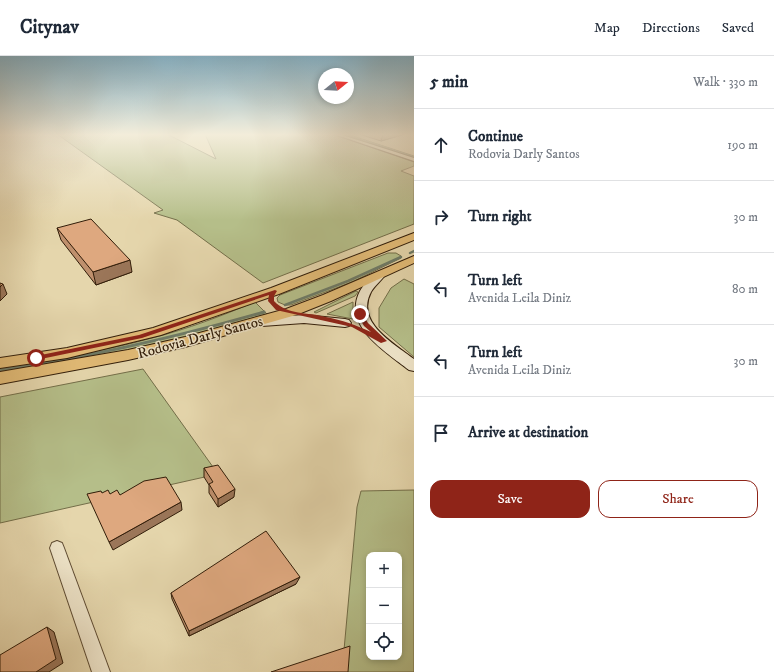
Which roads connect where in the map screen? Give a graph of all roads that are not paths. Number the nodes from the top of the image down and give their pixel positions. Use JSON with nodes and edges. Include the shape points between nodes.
{"nodes":[{"id":1,"x":414,"y":236,"type":"edge"},
{"id":2,"x":383,"y":249,"type":"junction"},
{"id":3,"x":411,"y":261,"type":"edge"},
{"id":4,"x":380,"y":275,"type":"junction"},
{"id":5,"x":275,"y":291,"type":"junction"},
{"id":6,"x":291,"y":312,"type":"junction"},
{"id":7,"x":345,"y":323,"type":"junction"},
{"id":8,"x":247,"y":325,"type":"junction"},
{"id":9,"x":384,"y":341,"type":"junction"},
{"id":10,"x":0,"y":363,"type":"edge"},
{"id":11,"x":414,"y":366,"type":"edge"},
{"id":12,"x":0,"y":378,"type":"edge"},
{"id":13,"x":57,"y":548,"type":"dead end"},
{"id":14,"x":101,"y":672,"type":"edge"}],
"edges":[{"from":1,"to":2,"type":"main road","name":"Rodovia Darly Santos"},
{"from":2,"to":3,"type":"main road","via":[[402,253]]},
{"from":2,"to":5,"type":"main road","name":"Rodovia Darly Santos"},
{"from":3,"to":4,"type":"main road","name":"Rodovia Darly Santos"},
{"from":4,"to":6,"type":"main road","name":"Rodovia Darly Santos"},
{"from":4,"to":9,"type":"main road","via":[[367,289],[359,309],[362,319]]},
{"from":5,"to":6,"type":"main road","via":[[270,298],[272,304]]},
{"from":5,"to":10,"type":"main road","name":"Rodovia Darly Santos","via":[[140,336],[67,353]]},
{"from":6,"to":7,"type":"main road"},
{"from":6,"to":8,"type":"main road","name":"Rodovia Darly Santos"},
{"from":7,"to":8,"type":"main road","via":[[293,319]]},
{"from":7,"to":9,"type":"main road"},
{"from":8,"to":12,"type":"main road","name":"Rodovia Darly Santos","via":[[128,355]]},
{"from":9,"to":11,"type":"main road"},
{"from":13,"to":14,"type":"street"}]}
